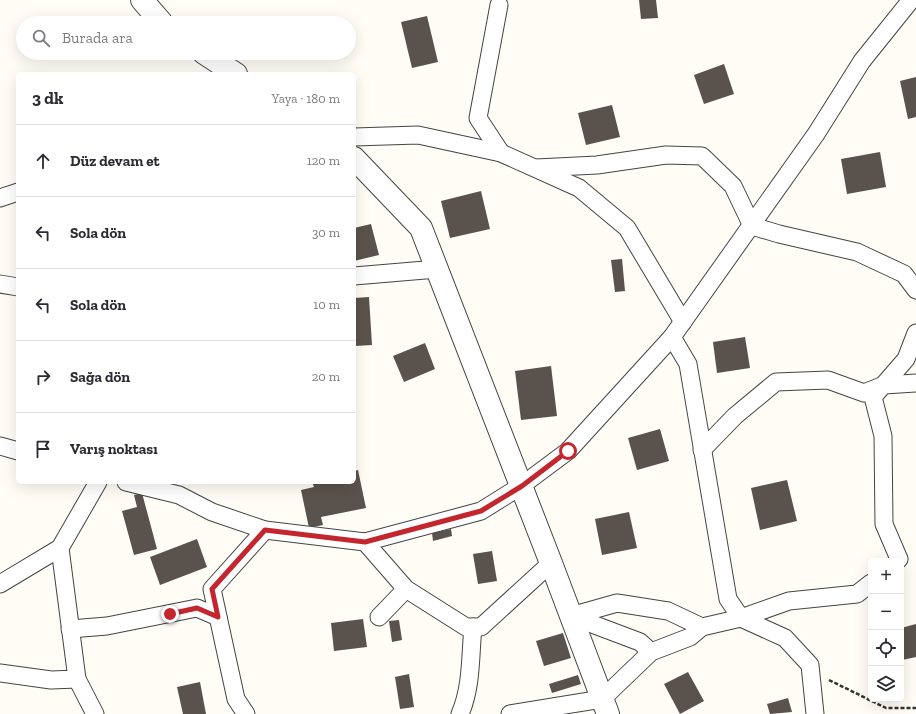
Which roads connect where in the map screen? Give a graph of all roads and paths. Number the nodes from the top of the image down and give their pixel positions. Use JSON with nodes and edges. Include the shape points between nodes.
{"nodes":[{"id":1,"x":142,"y":0,"type":"edge"},
{"id":2,"x":911,"y":0,"type":"edge"},
{"id":3,"x":499,"y":5,"type":"dead end"},
{"id":4,"x":156,"y":16,"type":"edge"},
{"id":5,"x":215,"y":60,"type":"edge"},
{"id":6,"x":233,"y":72,"type":"edge"},
{"id":7,"x":356,"y":137,"type":"edge"},
{"id":8,"x":501,"y":153,"type":"junction"},
{"id":9,"x":356,"y":160,"type":"edge"},
{"id":10,"x":536,"y":168,"type":"junction"},
{"id":11,"x":16,"y":193,"type":"edge"},
{"id":12,"x":0,"y":198,"type":"edge"},
{"id":13,"x":752,"y":226,"type":"junction"},
{"id":14,"x":437,"y":269,"type":"junction"},
{"id":15,"x":356,"y":276,"type":"edge"},
{"id":16,"x":910,"y":276,"type":"edge"},
{"id":17,"x":0,"y":284,"type":"edge"},
{"id":18,"x":16,"y":287,"type":"edge"},
{"id":19,"x":916,"y":290,"type":"edge"},
{"id":20,"x":683,"y":322,"type":"junction"},
{"id":21,"x":916,"y":333,"type":"edge"},
{"id":22,"x":672,"y":336,"type":"junction"},
{"id":23,"x":916,"y":383,"type":"edge"},
{"id":24,"x":884,"y":385,"type":"junction"},
{"id":25,"x":0,"y":446,"type":"edge"},
{"id":26,"x":16,"y":450,"type":"edge"},
{"id":27,"x":702,"y":450,"type":"junction"},
{"id":28,"x":97,"y":484,"type":"edge"},
{"id":29,"x":134,"y":484,"type":"edge"},
{"id":30,"x":522,"y":486,"type":"junction"},
{"id":31,"x":265,"y":530,"type":"junction"},
{"id":32,"x":365,"y":542,"type":"junction"},
{"id":33,"x":60,"y":548,"type":"junction"},
{"id":34,"x":899,"y":558,"type":"edge"},
{"id":35,"x":551,"y":562,"type":"junction"},
{"id":36,"x":0,"y":584,"type":"edge"},
{"id":37,"x":868,"y":585,"type":"edge"},
{"id":38,"x":406,"y":589,"type":"junction"},
{"id":39,"x":571,"y":616,"type":"junction"},
{"id":40,"x":218,"y":617,"type":"junction"},
{"id":41,"x":379,"y":617,"type":"dead end"},
{"id":42,"x":741,"y":618,"type":"junction"},
{"id":43,"x":473,"y":627,"type":"junction"},
{"id":44,"x":702,"y":627,"type":"junction"},
{"id":45,"x":70,"y":629,"type":"junction"},
{"id":46,"x":651,"y":652,"type":"junction"},
{"id":47,"x":810,"y":665,"type":"junction"},
{"id":48,"x":0,"y":673,"type":"edge"},
{"id":49,"x":77,"y":679,"type":"junction"},
{"id":50,"x":605,"y":706,"type":"edge"},
{"id":51,"x":916,"y":708,"type":"edge"},
{"id":52,"x":95,"y":714,"type":"edge"},
{"id":53,"x":246,"y":714,"type":"edge"},
{"id":54,"x":460,"y":714,"type":"edge"},
{"id":55,"x":510,"y":714,"type":"edge"},
{"id":56,"x":815,"y":714,"type":"edge"}],
"edges":[{"from":1,"to":4,"type":"street"},
{"from":2,"to":13,"type":"street","via":[[862,61],[816,134]]},
{"from":3,"to":8,"type":"street","via":[[478,118]]},
{"from":5,"to":6,"type":"street"},
{"from":7,"to":8,"type":"street","via":[[418,135]]},
{"from":8,"to":10,"type":"street"},
{"from":9,"to":14,"type":"street","via":[[421,228]]},
{"from":10,"to":13,"type":"street","via":[[597,165],[666,155],[702,156],[733,186]]},
{"from":10,"to":20,"type":"street","via":[[579,188],[627,228]]},
{"from":11,"to":12,"type":"street"},
{"from":13,"to":16,"type":"street","via":[[856,252]]},
{"from":13,"to":20,"type":"street"},
{"from":14,"to":15,"type":"street"},
{"from":14,"to":30,"type":"street"},
{"from":16,"to":19,"type":"street"},
{"from":17,"to":18,"type":"street"},
{"from":20,"to":22,"type":"street"},
{"from":21,"to":24,"type":"street","via":[[906,359]]},
{"from":22,"to":27,"type":"street","via":[[688,364]]},
{"from":22,"to":30,"type":"street","via":[[568,451]]},
{"from":23,"to":24,"type":"street"},
{"from":24,"to":27,"type":"street","via":[[864,393],[828,380],[776,382],[735,416]]},
{"from":24,"to":34,"type":"street","via":[[873,397],[883,436],[884,524]]},
{"from":25,"to":26,"type":"street"},
{"from":27,"to":42,"type":"street","via":[[728,598]]},
{"from":28,"to":33,"type":"street"},
{"from":29,"to":31,"type":"street","via":[[179,495],[212,512]]},
{"from":30,"to":32,"type":"street","via":[[481,511]]},
{"from":30,"to":35,"type":"street"},
{"from":31,"to":32,"type":"street"},
{"from":31,"to":40,"type":"street","via":[[212,589]]},
{"from":32,"to":38,"type":"street"},
{"from":33,"to":36,"type":"street"},
{"from":33,"to":45,"type":"street"},
{"from":35,"to":39,"type":"street"},
{"from":35,"to":43,"type":"street","via":[[481,627]]},
{"from":37,"to":42,"type":"street","via":[[857,594],[789,601]]},
{"from":38,"to":41,"type":"street"},
{"from":38,"to":43,"type":"street","via":[[466,627]]},
{"from":39,"to":44,"type":"street","via":[[617,603],[668,612]]},
{"from":39,"to":46,"type":"street","via":[[640,642]]},
{"from":39,"to":50,"type":"street"},
{"from":40,"to":45,"type":"street","via":[[197,608],[107,626]]},
{"from":40,"to":53,"type":"street","via":[[236,698]]},
{"from":42,"to":44,"type":"street"},
{"from":42,"to":47,"type":"street","via":[[785,638]]},
{"from":43,"to":54,"type":"street","via":[[471,672],[466,699]]},
{"from":44,"to":46,"type":"street","via":[[690,637]]},
{"from":45,"to":49,"type":"street"},
{"from":46,"to":50,"type":"street"},
{"from":47,"to":51,"type":"path","via":[[834,683],[886,708]]},
{"from":47,"to":56,"type":"street"},
{"from":48,"to":49,"type":"street","via":[[51,680]]},
{"from":49,"to":52,"type":"street"},
{"from":50,"to":55,"type":"street"}]}
